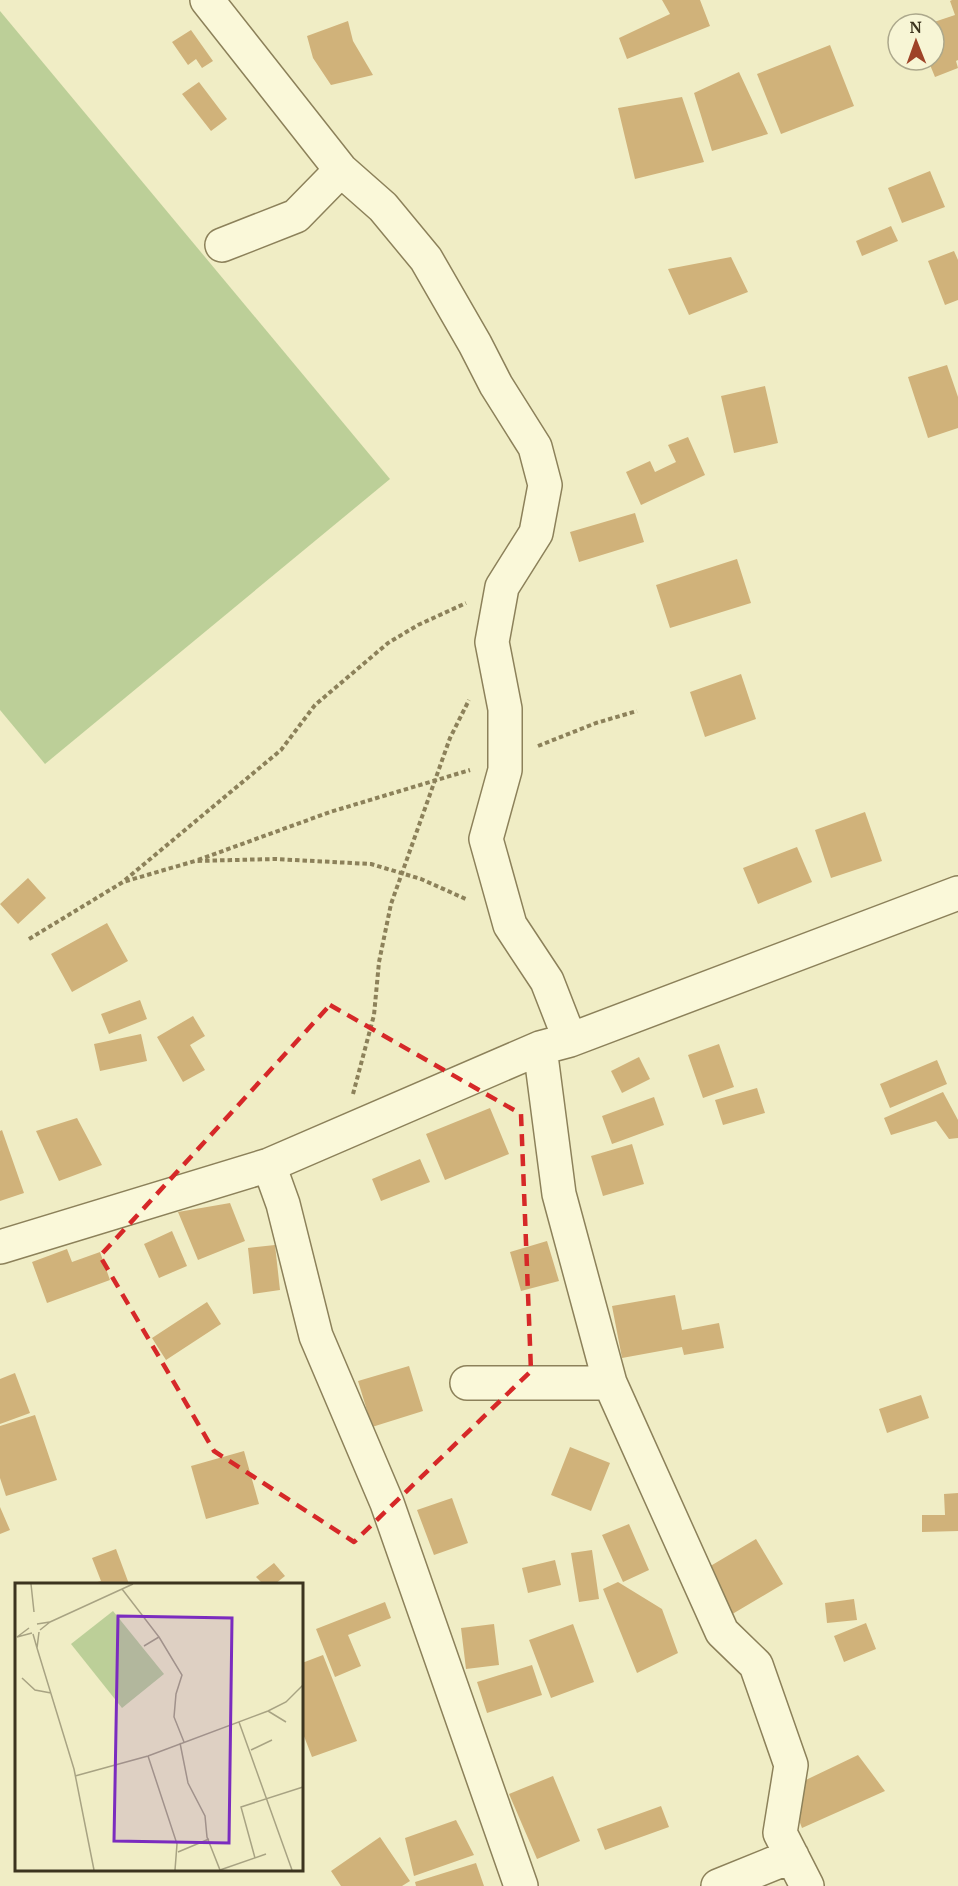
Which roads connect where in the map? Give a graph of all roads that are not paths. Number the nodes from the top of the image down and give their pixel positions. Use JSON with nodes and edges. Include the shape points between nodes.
{"nodes":[{"id":1,"x":207,"y":0,"type":"edge"},
{"id":2,"x":341,"y":170,"type":"junction"},
{"id":3,"x":222,"y":245,"type":"dead end"},
{"id":4,"x":958,"y":893,"type":"edge"},
{"id":5,"x":555,"y":1044,"type":"junction"},
{"id":6,"x":269,"y":1165,"type":"junction"},
{"id":7,"x":0,"y":1247,"type":"edge"},
{"id":8,"x":466,"y":1383,"type":"dead end"},
{"id":9,"x":610,"y":1383,"type":"junction"},
{"id":10,"x":792,"y":1856,"type":"junction"},
{"id":11,"x":521,"y":1886,"type":"edge"},
{"id":12,"x":718,"y":1886,"type":"edge"},
{"id":13,"x":807,"y":1886,"type":"edge"}],
"edges":[{"from":1,"to":2,"type":"street"},
{"from":2,"to":3,"type":"street","via":[[296,216]]},
{"from":2,"to":5,"type":"street","via":[[382,207],[426,260],[535,447],[545,485],[536,533],[502,587],[492,642],[505,709],[505,765],[486,839],[510,925],[547,981]]},
{"from":4,"to":5,"type":"street"},
{"from":5,"to":6,"type":"street"},
{"from":5,"to":9,"type":"street","via":[[559,1194]]},
{"from":6,"to":7,"type":"street"},
{"from":6,"to":11,"type":"street","via":[[283,1204],[316,1336],[387,1503]]},
{"from":8,"to":9,"type":"street"},
{"from":9,"to":10,"type":"street","via":[[722,1632],[756,1665],[791,1765],[780,1833]]},
{"from":10,"to":12,"type":"street"},
{"from":10,"to":13,"type":"street"}]}
